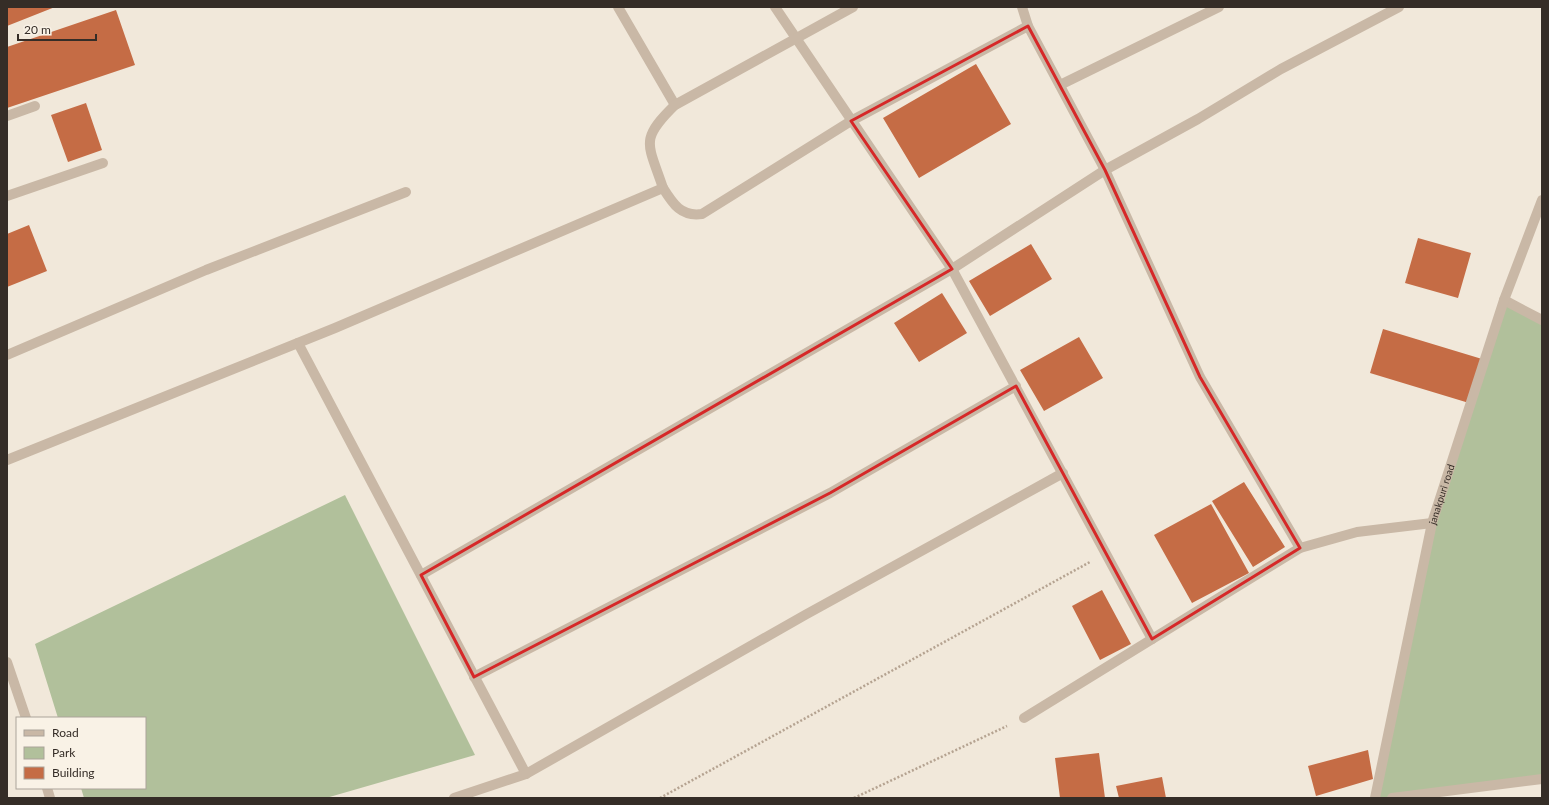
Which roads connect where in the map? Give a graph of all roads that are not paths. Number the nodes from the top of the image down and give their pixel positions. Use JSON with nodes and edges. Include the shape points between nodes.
{"nodes":[{"id":1,"x":618,"y":7,"type":"edge"},
{"id":2,"x":775,"y":7,"type":"edge"},
{"id":3,"x":853,"y":7,"type":"edge"},
{"id":4,"x":1022,"y":7,"type":"edge"},
{"id":5,"x":1219,"y":7,"type":"edge"},
{"id":6,"x":1399,"y":7,"type":"edge"},
{"id":7,"x":1028,"y":26,"type":"junction"},
{"id":8,"x":796,"y":38,"type":"junction"},
{"id":9,"x":1060,"y":85,"type":"junction"},
{"id":10,"x":675,"y":105,"type":"junction"},
{"id":11,"x":35,"y":106,"type":"dead end"},
{"id":12,"x":7,"y":116,"type":"edge"},
{"id":13,"x":851,"y":121,"type":"junction"},
{"id":14,"x":103,"y":163,"type":"dead end"},
{"id":15,"x":1105,"y":170,"type":"junction"},
{"id":16,"x":663,"y":188,"type":"junction"},
{"id":17,"x":406,"y":192,"type":"dead end"},
{"id":18,"x":7,"y":196,"type":"edge"},
{"id":19,"x":1542,"y":200,"type":"edge"},
{"id":20,"x":952,"y":269,"type":"junction"},
{"id":21,"x":1504,"y":300,"type":"junction"},
{"id":22,"x":1542,"y":320,"type":"edge"},
{"id":23,"x":298,"y":343,"type":"junction"},
{"id":24,"x":7,"y":355,"type":"edge"},
{"id":25,"x":1016,"y":386,"type":"junction"},
{"id":26,"x":7,"y":460,"type":"edge"},
{"id":27,"x":1064,"y":473,"type":"junction"},
{"id":28,"x":1432,"y":523,"type":"junction"},
{"id":29,"x":1300,"y":548,"type":"junction"},
{"id":30,"x":421,"y":575,"type":"junction"},
{"id":31,"x":1152,"y":639,"type":"junction"},
{"id":32,"x":7,"y":662,"type":"edge"},
{"id":33,"x":474,"y":676,"type":"junction"},
{"id":34,"x":26,"y":717,"type":"edge"},
{"id":35,"x":1024,"y":718,"type":"road end"},
{"id":36,"x":526,"y":774,"type":"junction"},
{"id":37,"x":1542,"y":779,"type":"edge"},
{"id":38,"x":454,"y":798,"type":"edge"},
{"id":39,"x":1375,"y":798,"type":"edge"},
{"id":40,"x":1392,"y":798,"type":"edge"}],
"edges":[{"from":1,"to":10,"type":"street"},
{"from":2,"to":8,"type":"street"},
{"from":3,"to":8,"type":"street"},
{"from":4,"to":7,"type":"street"},
{"from":5,"to":9,"type":"street"},
{"from":6,"to":15,"type":"street","via":[[1280,69],[1198,119]]},
{"from":7,"to":9,"type":"street"},
{"from":7,"to":13,"type":"street"},
{"from":8,"to":10,"type":"street"},
{"from":8,"to":13,"type":"street"},
{"from":9,"to":15,"type":"street"},
{"from":10,"to":16,"type":"street","via":[[653,129],[650,136],[650,148]]},
{"from":11,"to":12,"type":"street"},
{"from":13,"to":16,"type":"street","via":[[702,214],[682,212]]},
{"from":13,"to":20,"type":"street"},
{"from":14,"to":18,"type":"street"},
{"from":15,"to":20,"type":"street"},
{"from":15,"to":29,"type":"street","via":[[1200,377]]},
{"from":16,"to":23,"type":"street"},
{"from":17,"to":24,"type":"street","via":[[206,270]]},
{"from":19,"to":21,"type":"street","name":"janakpuri road"},
{"from":20,"to":25,"type":"street"},
{"from":20,"to":30,"type":"street"},
{"from":21,"to":22,"type":"street"},
{"from":21,"to":28,"type":"street","name":"janakpuri road"},
{"from":23,"to":26,"type":"street"},
{"from":23,"to":30,"type":"street"},
{"from":25,"to":27,"type":"street"},
{"from":25,"to":33,"type":"street","via":[[830,493]]},
{"from":27,"to":31,"type":"street"},
{"from":27,"to":36,"type":"street","via":[[805,615]]},
{"from":28,"to":29,"type":"street","via":[[1357,532]]},
{"from":28,"to":39,"type":"street","name":"janakpuri road"},
{"from":29,"to":31,"type":"street"},
{"from":30,"to":33,"type":"street"},
{"from":31,"to":35,"type":"street"},
{"from":32,"to":34,"type":"street"},
{"from":33,"to":36,"type":"street"},
{"from":36,"to":38,"type":"street"},
{"from":37,"to":40,"type":"street"}]}
